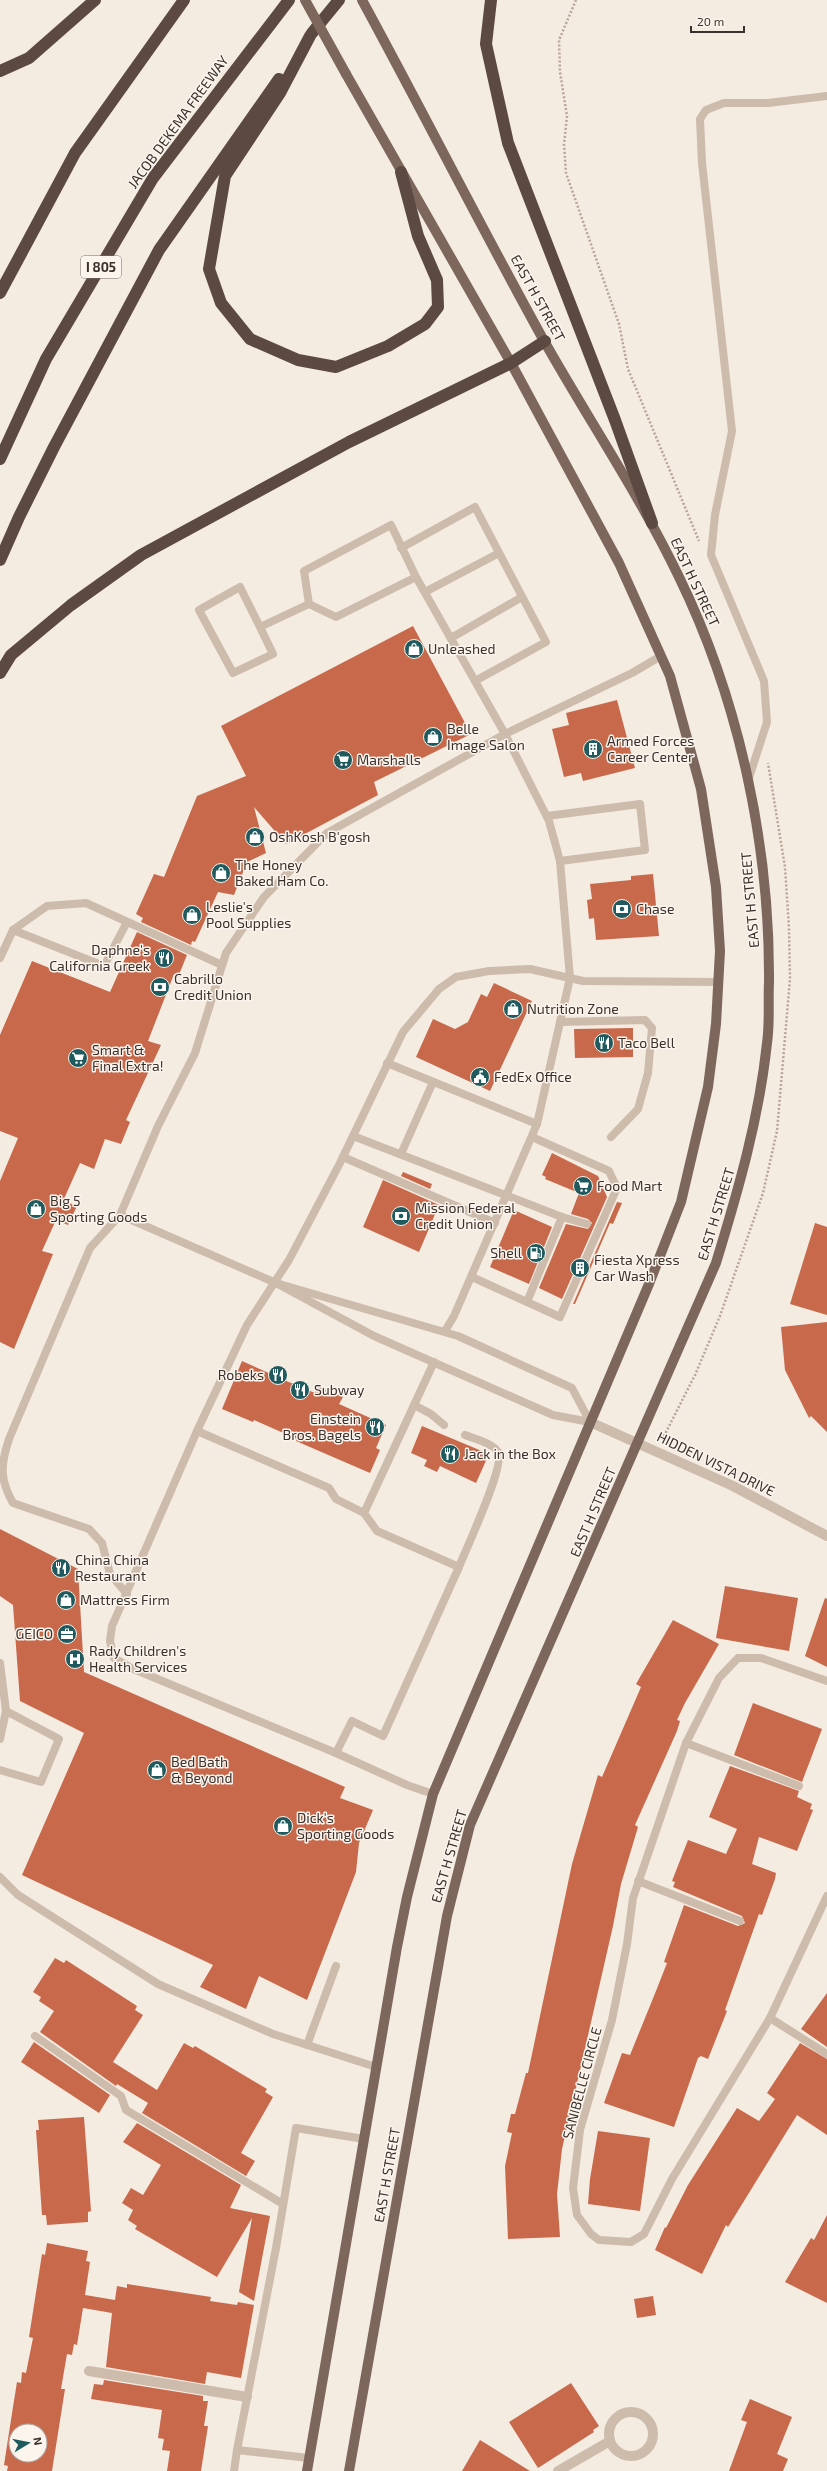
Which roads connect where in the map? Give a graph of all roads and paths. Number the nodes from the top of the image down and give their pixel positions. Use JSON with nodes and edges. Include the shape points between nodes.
{"nodes":[{"id":1,"x":95,"y":0,"type":"edge"},
{"id":2,"x":184,"y":0,"type":"edge"},
{"id":3,"x":289,"y":0,"type":"edge"},
{"id":4,"x":305,"y":0,"type":"edge"},
{"id":5,"x":339,"y":0,"type":"edge"},
{"id":6,"x":362,"y":0,"type":"edge"},
{"id":7,"x":491,"y":0,"type":"edge"},
{"id":8,"x":310,"y":36,"type":"junction"},
{"id":9,"x":0,"y":71,"type":"edge"},
{"id":10,"x":827,"y":96,"type":"edge"},
{"id":11,"x":401,"y":172,"type":"junction"},
{"id":12,"x":0,"y":293,"type":"edge"},
{"id":13,"x":545,"y":341,"type":"junction"},
{"id":14,"x":511,"y":363,"type":"junction"},
{"id":15,"x":0,"y":459,"type":"edge"},
{"id":16,"x":652,"y":523,"type":"junction"},
{"id":17,"x":401,"y":548,"type":"junction"},
{"id":18,"x":499,"y":553,"type":"junction"},
{"id":19,"x":0,"y":560,"type":"edge"},
{"id":20,"x":416,"y":577,"type":"junction"},
{"id":21,"x":425,"y":592,"type":"junction"},
{"id":22,"x":522,"y":597,"type":"junction"},
{"id":23,"x":309,"y":604,"type":"junction"},
{"id":24,"x":260,"y":627,"type":"junction"},
{"id":25,"x":451,"y":638,"type":"junction"},
{"id":26,"x":661,"y":656,"type":"junction"},
{"id":27,"x":0,"y":673,"type":"edge"},
{"id":28,"x":475,"y":681,"type":"junction"},
{"id":29,"x":505,"y":734,"type":"junction"},
{"id":30,"x":748,"y":782,"type":"junction"},
{"id":31,"x":547,"y":816,"type":"junction"},
{"id":32,"x":560,"y":861,"type":"junction"},
{"id":33,"x":127,"y":922,"type":"junction"},
{"id":34,"x":13,"y":930,"type":"junction"},
{"id":35,"x":0,"y":958,"type":"edge"},
{"id":36,"x":222,"y":964,"type":"junction"},
{"id":37,"x":570,"y":978,"type":"junction"},
{"id":38,"x":718,"y":982,"type":"junction"},
{"id":39,"x":560,"y":1022,"type":"junction"},
{"id":40,"x":387,"y":1063,"type":"junction"},
{"id":41,"x":433,"y":1082,"type":"junction"},
{"id":42,"x":537,"y":1124,"type":"junction"},
{"id":43,"x":353,"y":1136,"type":"junction"},
{"id":44,"x":532,"y":1137,"type":"junction"},
{"id":45,"x":611,"y":1137,"type":"dead end"},
{"id":46,"x":401,"y":1154,"type":"junction"},
{"id":47,"x":343,"y":1157,"type":"junction"},
{"id":48,"x":507,"y":1195,"type":"junction"},
{"id":49,"x":120,"y":1215,"type":"junction"},
{"id":50,"x":562,"y":1217,"type":"junction"},
{"id":51,"x":495,"y":1223,"type":"junction"},
{"id":52,"x":587,"y":1224,"type":"dead end"},
{"id":53,"x":472,"y":1277,"type":"junction"},
{"id":54,"x":276,"y":1283,"type":"junction"},
{"id":55,"x":528,"y":1302,"type":"junction"},
{"id":56,"x":445,"y":1331,"type":"junction"},
{"id":57,"x":434,"y":1362,"type":"junction"},
{"id":58,"x":414,"y":1405,"type":"junction"},
{"id":59,"x":590,"y":1422,"type":"junction"},
{"id":60,"x":444,"y":1425,"type":"dead end"},
{"id":61,"x":197,"y":1431,"type":"junction"},
{"id":62,"x":465,"y":1435,"type":"dead end"},
{"id":63,"x":638,"y":1442,"type":"junction"},
{"id":64,"x":364,"y":1513,"type":"junction"},
{"id":65,"x":827,"y":1536,"type":"edge"},
{"id":66,"x":459,"y":1567,"type":"junction"},
{"id":67,"x":127,"y":1594,"type":"junction"},
{"id":68,"x":0,"y":1663,"type":"edge"},
{"id":69,"x":827,"y":1680,"type":"edge"},
{"id":70,"x":6,"y":1711,"type":"junction"},
{"id":71,"x":0,"y":1739,"type":"edge"},
{"id":72,"x":686,"y":1743,"type":"junction"},
{"id":73,"x":336,"y":1753,"type":"junction"},
{"id":74,"x":0,"y":1770,"type":"edge"},
{"id":75,"x":799,"y":1786,"type":"dead end"},
{"id":76,"x":434,"y":1794,"type":"junction"},
{"id":77,"x":0,"y":1877,"type":"edge"},
{"id":78,"x":638,"y":1881,"type":"junction"},
{"id":79,"x":827,"y":1896,"type":"edge"},
{"id":80,"x":740,"y":1920,"type":"dead end"},
{"id":81,"x":336,"y":1966,"type":"dead end"},
{"id":82,"x":770,"y":2018,"type":"junction"},
{"id":83,"x":35,"y":2036,"type":"dead end"},
{"id":84,"x":307,"y":2045,"type":"junction"},
{"id":85,"x":827,"y":2054,"type":"edge"},
{"id":86,"x":376,"y":2067,"type":"junction"},
{"id":87,"x":364,"y":2139,"type":"junction"},
{"id":88,"x":283,"y":2204,"type":"junction"},
{"id":89,"x":89,"y":2371,"type":"dead end"},
{"id":90,"x":247,"y":2397,"type":"junction"},
{"id":91,"x":610,"y":2441,"type":"junction"},
{"id":92,"x":237,"y":2450,"type":"junction"},
{"id":93,"x":310,"y":2458,"type":"junction"},
{"id":94,"x":234,"y":2471,"type":"edge"},
{"id":95,"x":307,"y":2471,"type":"edge"},
{"id":96,"x":349,"y":2471,"type":"edge"},
{"id":97,"x":558,"y":2471,"type":"edge"}],
"edges":[{"from":1,"to":9,"type":"highway","via":[[29,58]]},
{"from":2,"to":12,"type":"highway","via":[[76,153]]},
{"from":3,"to":15,"type":"highway","name":"JACOB DEKEMA FREEWAY","number":"I 805","via":[[153,178],[46,359]]},
{"from":4,"to":11,"type":"main road","name":"EAST H STREET","bridge":true},
{"from":5,"to":8,"type":"highway"},
{"from":6,"to":13,"type":"main road","name":"EAST H STREET"},
{"from":7,"to":16,"type":"highway","via":[[486,44],[508,143]]},
{"from":8,"to":11,"type":"highway","via":[[280,93],[225,176],[209,269],[221,303],[250,339],[298,360],[336,367],[388,346],[425,324],[438,307],[437,280],[418,236]]},
{"from":8,"to":19,"type":"highway","via":[[159,250],[54,447]]},
{"from":10,"to":30,"type":"lane","via":[[768,103],[724,103],[706,110],[700,119],[702,163],[732,431],[715,515],[711,555],[764,681],[767,722]]},
{"from":11,"to":14,"type":"main road","name":"EAST H STREET"},
{"from":13,"to":14,"type":"highway"},
{"from":13,"to":16,"type":"main road","name":"EAST H STREET"},
{"from":14,"to":26,"type":"main road","name":"EAST H STREET","via":[[619,563]]},
{"from":14,"to":27,"type":"highway","via":[[349,442],[141,555],[71,605],[11,655]]},
{"from":16,"to":30,"type":"main road","name":"EAST H STREET","via":[[681,580],[712,653]]},
{"from":17,"to":18,"type":"lane","via":[[475,507]]},
{"from":17,"to":20,"type":"lane"},
{"from":17,"to":23,"type":"lane","via":[[390,526],[304,571]]},
{"from":18,"to":21,"type":"lane"},
{"from":18,"to":22,"type":"lane"},
{"from":20,"to":21,"type":"lane"},
{"from":20,"to":23,"type":"lane","via":[[336,617]]},
{"from":21,"to":25,"type":"lane"},
{"from":22,"to":25,"type":"lane"},
{"from":22,"to":28,"type":"lane","via":[[546,642]]},
{"from":23,"to":24,"type":"lane"},
{"from":24,"to":24,"type":"lane","via":[[273,654],[233,673],[199,610],[240,587]]},
{"from":25,"to":28,"type":"lane"},
{"from":26,"to":29,"type":"lane","via":[[632,673]]},
{"from":26,"to":38,"type":"main road","name":"EAST H STREET","via":[[670,676],[702,789],[716,887],[720,951]]},
{"from":28,"to":29,"type":"lane"},
{"from":29,"to":31,"type":"lane"},
{"from":29,"to":36,"type":"lane","via":[[327,833],[264,897],[226,953]]},
{"from":30,"to":63,"type":"main road","name":"EAST H STREET","via":[[762,852],[769,937],[768,1039],[757,1118],[742,1180],[716,1264]]},
{"from":31,"to":32,"type":"lane"},
{"from":31,"to":32,"type":"lane","via":[[640,804],[645,850]]},
{"from":32,"to":37,"type":"lane"},
{"from":33,"to":34,"type":"lane","via":[[86,903],[47,906]]},
{"from":33,"to":34,"type":"lane","via":[[104,966]]},
{"from":33,"to":36,"type":"lane"},
{"from":34,"to":35,"type":"lane"},
{"from":36,"to":49,"type":"lane","via":[[195,1053],[158,1126]]},
{"from":37,"to":38,"type":"lane","via":[[583,981]]},
{"from":37,"to":39,"type":"lane"},
{"from":37,"to":40,"type":"lane","via":[[530,969],[489,971],[456,977],[439,989],[420,1009],[403,1032]]},
{"from":38,"to":59,"type":"main road","name":"EAST H STREET","via":[[708,1087],[681,1202]]},
{"from":39,"to":42,"type":"lane"},
{"from":39,"to":45,"type":"lane","via":[[644,1020],[652,1028],[648,1073],[638,1109]]},
{"from":40,"to":41,"type":"lane"},
{"from":40,"to":43,"type":"lane"},
{"from":41,"to":42,"type":"lane"},
{"from":41,"to":46,"type":"lane"},
{"from":42,"to":44,"type":"lane"},
{"from":43,"to":46,"type":"lane"},
{"from":43,"to":47,"type":"lane"},
{"from":44,"to":48,"type":"lane"},
{"from":44,"to":55,"type":"lane","via":[[608,1171],[617,1188],[560,1317]]},
{"from":46,"to":48,"type":"lane"},
{"from":47,"to":51,"type":"lane"},
{"from":47,"to":54,"type":"lane"},
{"from":48,"to":50,"type":"lane"},
{"from":48,"to":51,"type":"lane"},
{"from":49,"to":54,"type":"lane"},
{"from":49,"to":67,"type":"lane","via":[[90,1248],[9,1440],[2,1460],[0,1478],[13,1503],[89,1529],[102,1543],[110,1574]]},
{"from":50,"to":52,"type":"lane"},
{"from":50,"to":55,"type":"lane"},
{"from":51,"to":53,"type":"lane"},
{"from":53,"to":55,"type":"lane"},
{"from":53,"to":56,"type":"lane"},
{"from":54,"to":56,"type":"lane"},
{"from":54,"to":57,"type":"lane","via":[[374,1336]]},
{"from":54,"to":61,"type":"lane","via":[[247,1325]]},
{"from":56,"to":59,"type":"lane","via":[[572,1388]]},
{"from":57,"to":58,"type":"lane"},
{"from":57,"to":59,"type":"lane","via":[[553,1415]]},
{"from":58,"to":60,"type":"lane"},
{"from":58,"to":64,"type":"lane"},
{"from":59,"to":63,"type":"street","name":"HIDDEN VISTA DRIVE"},
{"from":59,"to":76,"type":"main road","name":"EAST H STREET"},
{"from":61,"to":64,"type":"lane","via":[[329,1488],[336,1499]]},
{"from":61,"to":67,"type":"lane"},
{"from":62,"to":66,"type":"lane","via":[[492,1446],[498,1452],[500,1461]]},
{"from":63,"to":65,"type":"street","name":"HIDDEN VISTA DRIVE","via":[[733,1486]]},
{"from":63,"to":96,"type":"main road","name":"EAST H STREET","via":[[470,1825],[447,1916]]},
{"from":64,"to":66,"type":"lane","via":[[377,1531]]},
{"from":66,"to":73,"type":"lane","via":[[383,1736],[352,1722]]},
{"from":67,"to":73,"type":"lane","via":[[112,1626],[110,1641],[114,1658],[131,1668]]},
{"from":68,"to":70,"type":"lane"},
{"from":69,"to":72,"type":"lane","name":"SANIBELLE CIRCLE","via":[[761,1658],[738,1658],[718,1678]]},
{"from":70,"to":71,"type":"lane"},
{"from":70,"to":74,"type":"lane","via":[[59,1739],[41,1782]]},
{"from":72,"to":75,"type":"lane"},
{"from":72,"to":78,"type":"lane","name":"SANIBELLE CIRCLE"},
{"from":73,"to":76,"type":"lane","via":[[407,1785]]},
{"from":76,"to":86,"type":"main road","name":"EAST H STREET","via":[[407,1897]]},
{"from":77,"to":84,"type":"lane","via":[[18,1894],[158,1984],[273,2034]]},
{"from":78,"to":80,"type":"lane"},
{"from":78,"to":82,"type":"lane","name":"SANIBELLE CIRCLE","via":[[612,2020],[580,2130],[573,2188],[577,2215],[590,2234],[599,2240],[631,2242],[644,2234],[672,2179]]},
{"from":79,"to":82,"type":"lane","name":"SANIBELLE CIRCLE"},
{"from":81,"to":84,"type":"lane"},
{"from":82,"to":85,"type":"lane"},
{"from":83,"to":88,"type":"lane","via":[[121,2096],[126,2110]]},
{"from":84,"to":86,"type":"lane"},
{"from":86,"to":87,"type":"main road","name":"EAST H STREET"},
{"from":87,"to":88,"type":"lane","via":[[296,2128]]},
{"from":87,"to":93,"type":"main road","name":"EAST H STREET"},
{"from":88,"to":90,"type":"lane"},
{"from":89,"to":90,"type":"street"},
{"from":90,"to":92,"type":"lane"},
{"from":91,"to":91,"type":"street","via":[[620,2453],[633,2456],[651,2443],[650,2423],[642,2415],[624,2412],[613,2420],[609,2427]]},
{"from":91,"to":97,"type":"street"},
{"from":92,"to":93,"type":"lane"},
{"from":92,"to":94,"type":"lane"},
{"from":93,"to":95,"type":"main road","name":"EAST H STREET"}]}
